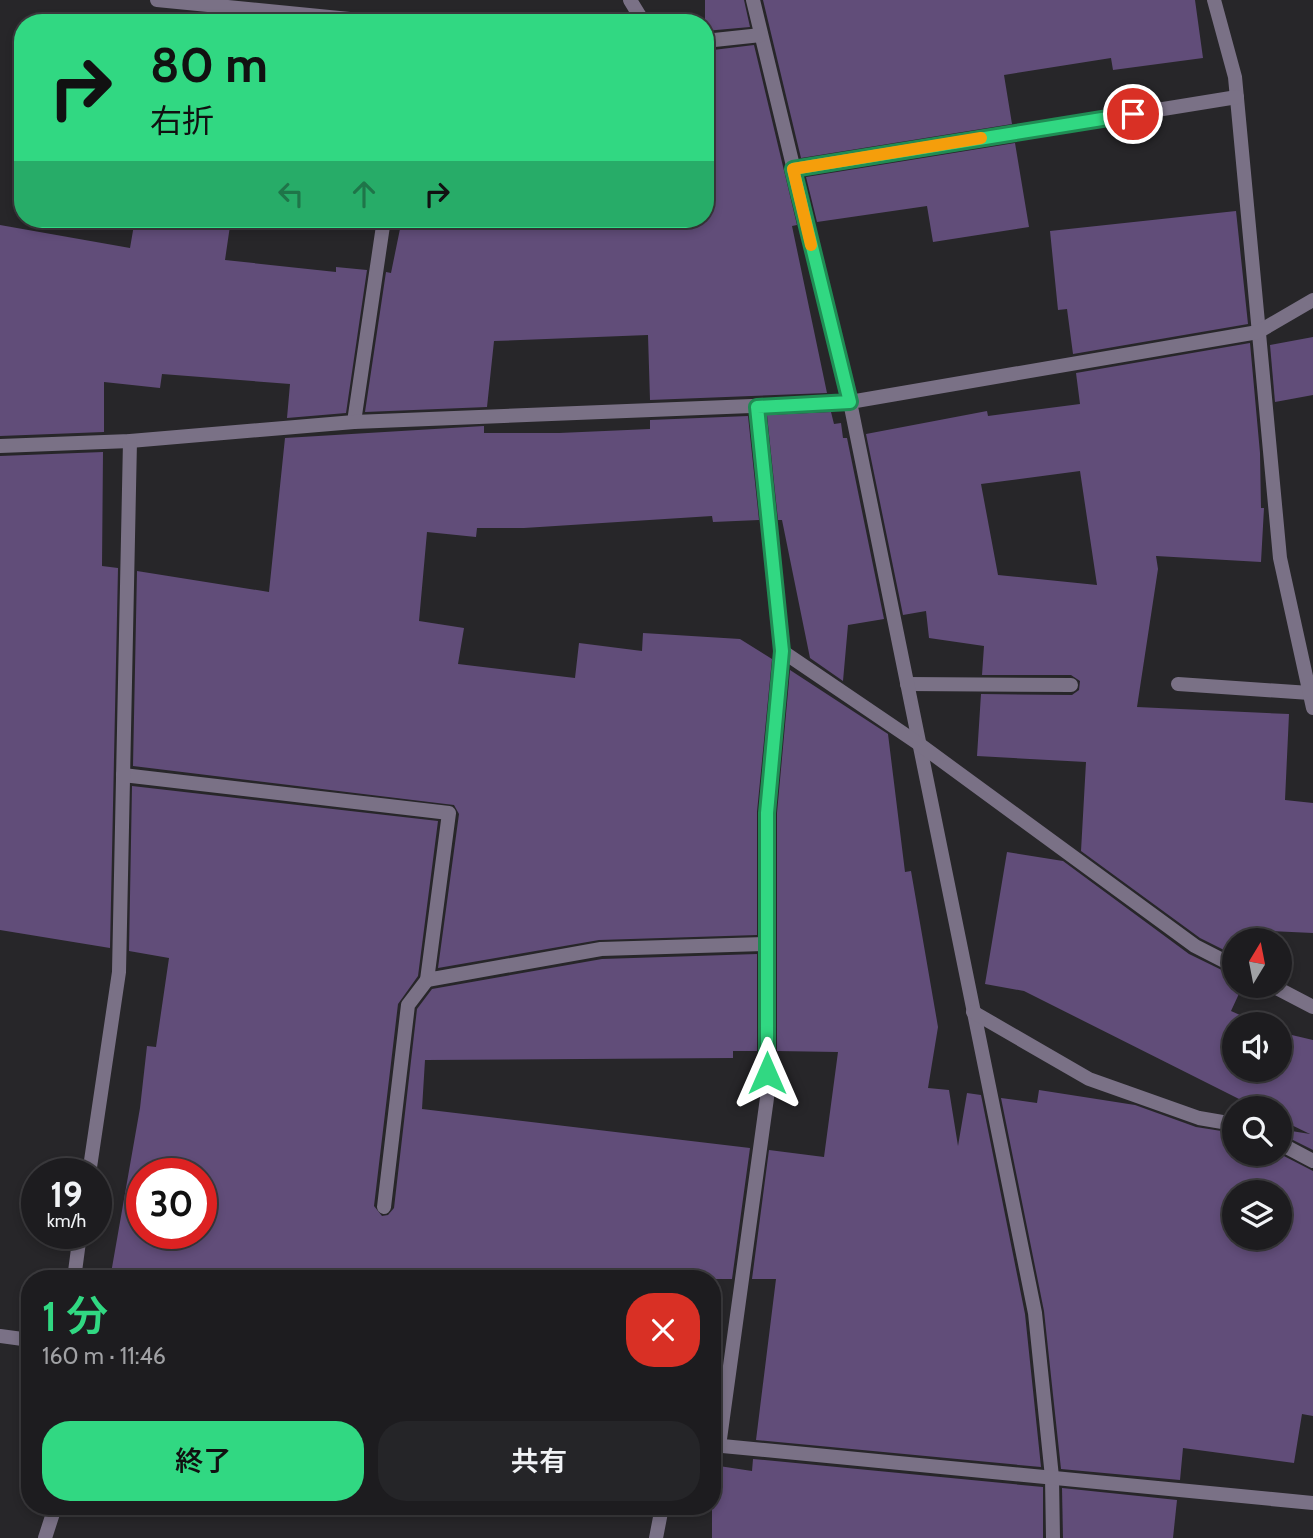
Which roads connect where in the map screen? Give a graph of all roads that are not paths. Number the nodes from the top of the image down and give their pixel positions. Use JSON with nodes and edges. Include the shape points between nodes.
{"nodes":[{"id":1,"x":157,"y":0,"type":"edge"},
{"id":2,"x":753,"y":0,"type":"edge"},
{"id":3,"x":1214,"y":0,"type":"edge"},
{"id":4,"x":194,"y":3,"type":"edge"},
{"id":5,"x":302,"y":14,"type":"edge"},
{"id":6,"x":761,"y":35,"type":"junction"},
{"id":7,"x":714,"y":40,"type":"edge"},
{"id":8,"x":1237,"y":97,"type":"junction"},
{"id":9,"x":793,"y":169,"type":"junction"},
{"id":10,"x":383,"y":228,"type":"edge"},
{"id":11,"x":1313,"y":300,"type":"edge"},
{"id":12,"x":1258,"y":332,"type":"junction"},
{"id":13,"x":850,"y":402,"type":"junction"},
{"id":14,"x":757,"y":407,"type":"junction"},
{"id":15,"x":354,"y":422,"type":"junction"},
{"id":16,"x":130,"y":441,"type":"junction"},
{"id":17,"x":0,"y":446,"type":"edge"},
{"id":18,"x":782,"y":651,"type":"junction"},
{"id":19,"x":907,"y":684,"type":"junction"},
{"id":20,"x":1178,"y":684,"type":"dead end"},
{"id":21,"x":1072,"y":685,"type":"dead end"},
{"id":22,"x":1310,"y":693,"type":"junction"},
{"id":23,"x":1313,"y":708,"type":"edge"},
{"id":24,"x":919,"y":744,"type":"junction"},
{"id":25,"x":123,"y":775,"type":"junction"},
{"id":26,"x":768,"y":944,"type":"junction"},
{"id":27,"x":1222,"y":960,"type":"edge"},
{"id":28,"x":428,"y":980,"type":"junction"},
{"id":29,"x":1292,"y":996,"type":"edge"},
{"id":30,"x":1313,"y":1007,"type":"edge"},
{"id":31,"x":973,"y":1012,"type":"junction"},
{"id":32,"x":1222,"y":1122,"type":"edge"},
{"id":33,"x":1292,"y":1150,"type":"edge"},
{"id":34,"x":91,"y":1158,"type":"edge"},
{"id":35,"x":1313,"y":1161,"type":"edge"},
{"id":36,"x":384,"y":1207,"type":"dead end"},
{"id":37,"x":78,"y":1249,"type":"edge"},
{"id":38,"x":75,"y":1270,"type":"edge"},
{"id":39,"x":0,"y":1336,"type":"edge"},
{"id":40,"x":21,"y":1339,"type":"edge"},
{"id":41,"x":721,"y":1412,"type":"edge"},
{"id":42,"x":721,"y":1446,"type":"edge"},
{"id":43,"x":1052,"y":1477,"type":"junction"},
{"id":44,"x":1313,"y":1503,"type":"edge"},
{"id":45,"x":52,"y":1515,"type":"edge"},
{"id":46,"x":660,"y":1515,"type":"edge"},
{"id":47,"x":44,"y":1538,"type":"edge"},
{"id":48,"x":656,"y":1538,"type":"edge"},
{"id":49,"x":1053,"y":1538,"type":"edge"}],
"edges":[{"from":1,"to":4,"type":"street"},
{"from":2,"to":6,"type":"street"},
{"from":3,"to":8,"type":"street"},
{"from":4,"to":5,"type":"street"},
{"from":6,"to":7,"type":"street"},
{"from":6,"to":9,"type":"street"},
{"from":8,"to":9,"type":"street"},
{"from":8,"to":12,"type":"street"},
{"from":9,"to":13,"type":"street"},
{"from":10,"to":15,"type":"street"},
{"from":11,"to":12,"type":"street"},
{"from":12,"to":13,"type":"street"},
{"from":12,"to":22,"type":"street","via":[[1280,558]]},
{"from":13,"to":14,"type":"street"},
{"from":13,"to":19,"type":"street"},
{"from":14,"to":15,"type":"street"},
{"from":14,"to":18,"type":"street"},
{"from":15,"to":16,"type":"street"},
{"from":16,"to":17,"type":"street"},
{"from":16,"to":25,"type":"street"},
{"from":18,"to":24,"type":"street"},
{"from":18,"to":26,"type":"street","via":[[767,813]]},
{"from":19,"to":21,"type":"street"},
{"from":19,"to":24,"type":"street"},
{"from":20,"to":22,"type":"street"},
{"from":22,"to":23,"type":"street"},
{"from":24,"to":27,"type":"street","via":[[1195,946]]},
{"from":24,"to":31,"type":"street"},
{"from":25,"to":28,"type":"street","via":[[449,813]]},
{"from":25,"to":34,"type":"street","via":[[119,972]]},
{"from":26,"to":28,"type":"street","via":[[601,949]]},
{"from":26,"to":41,"type":"street","via":[[767,1098]]},
{"from":28,"to":36,"type":"street","via":[[408,1005]]},
{"from":29,"to":30,"type":"street"},
{"from":31,"to":32,"type":"street","via":[[1089,1079]]},
{"from":31,"to":43,"type":"street","via":[[1035,1313]]},
{"from":33,"to":35,"type":"street"},
{"from":37,"to":38,"type":"street"},
{"from":39,"to":40,"type":"street"},
{"from":42,"to":43,"type":"street"},
{"from":43,"to":44,"type":"street"},
{"from":43,"to":49,"type":"street"},
{"from":45,"to":47,"type":"street"},
{"from":46,"to":48,"type":"street"}]}
